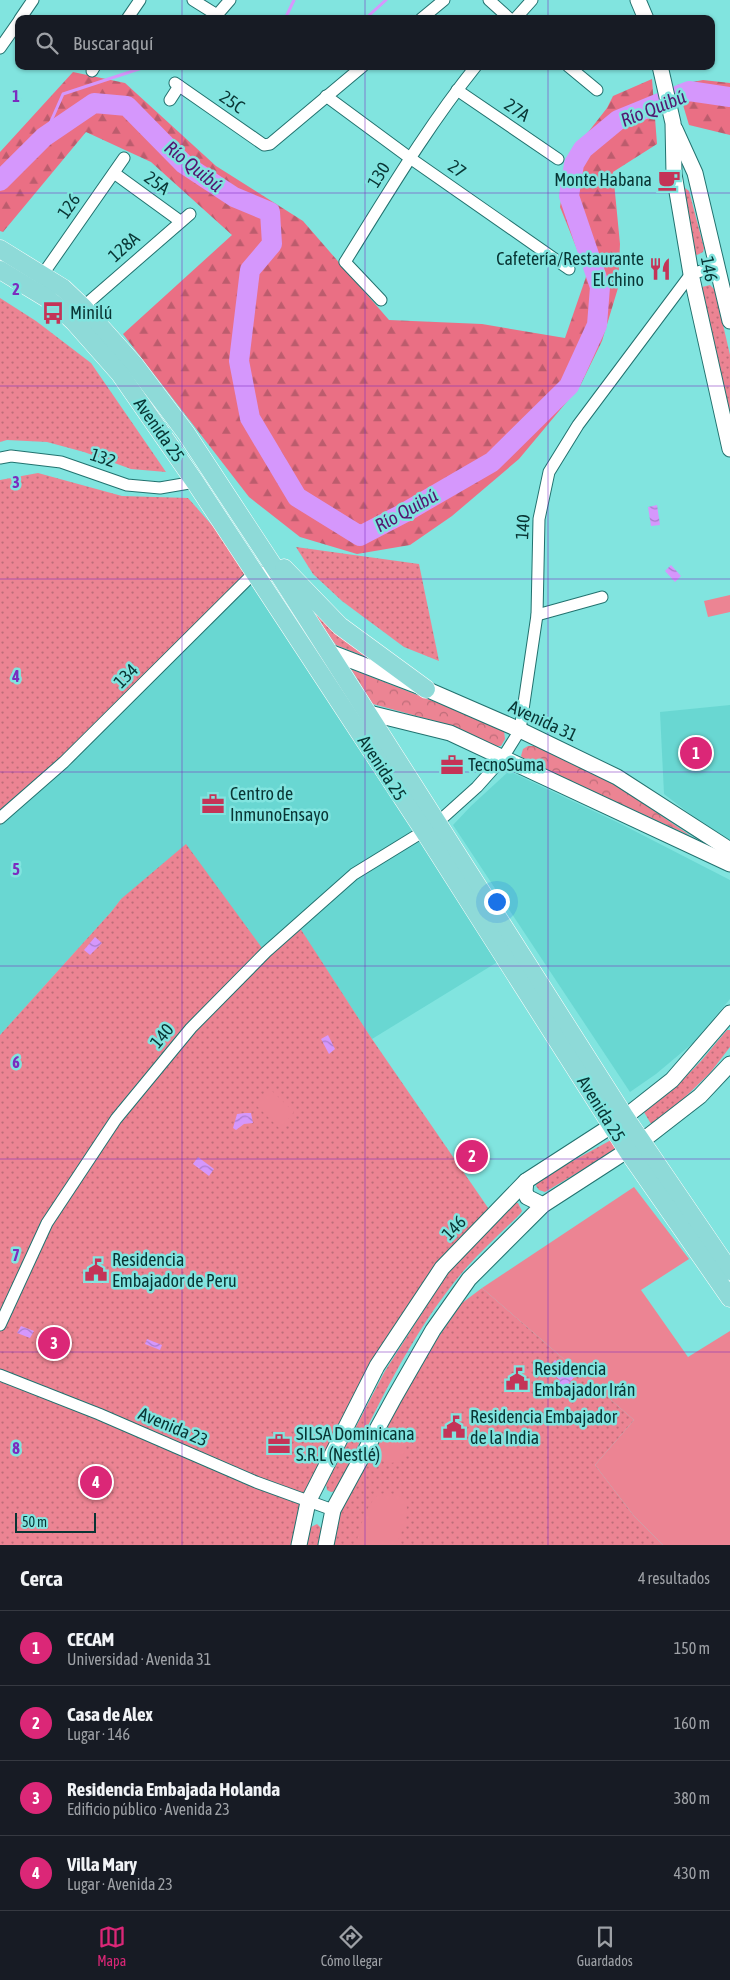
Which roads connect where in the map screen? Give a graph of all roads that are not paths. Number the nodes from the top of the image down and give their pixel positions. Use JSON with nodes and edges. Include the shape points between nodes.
{"nodes":[{"id":1,"x":33,"y":0,"type":"edge"},
{"id":2,"x":140,"y":0,"type":"edge"},
{"id":3,"x":193,"y":0,"type":"edge"},
{"id":4,"x":230,"y":0,"type":"edge"},
{"id":5,"x":444,"y":0,"type":"edge"},
{"id":6,"x":489,"y":0,"type":"edge"},
{"id":7,"x":532,"y":0,"type":"edge"},
{"id":8,"x":638,"y":0,"type":"edge"},
{"id":9,"x":23,"y":15,"type":"edge"},
{"id":10,"x":130,"y":15,"type":"edge"},
{"id":11,"x":426,"y":15,"type":"edge"},
{"id":12,"x":506,"y":15,"type":"edge"},
{"id":13,"x":519,"y":15,"type":"edge"},
{"id":14,"x":644,"y":15,"type":"edge"},
{"id":15,"x":15,"y":27,"type":"edge"},
{"id":16,"x":0,"y":48,"type":"edge"},
{"id":17,"x":357,"y":70,"type":"edge"},
{"id":18,"x":473,"y":70,"type":"edge"},
{"id":19,"x":573,"y":70,"type":"edge"},
{"id":20,"x":661,"y":71,"type":"edge"},
{"id":21,"x":457,"y":90,"type":"junction"},
{"id":22,"x":597,"y":90,"type":"dead end"},
{"id":23,"x":326,"y":96,"type":"junction"},
{"id":24,"x":170,"y":100,"type":"dead end"},
{"id":25,"x":673,"y":123,"type":"junction"},
{"id":26,"x":124,"y":158,"type":"dead end"},
{"id":27,"x":410,"y":158,"type":"junction"},
{"id":28,"x":558,"y":159,"type":"dead end"},
{"id":29,"x":114,"y":173,"type":"junction"},
{"id":30,"x":185,"y":218,"type":"joint"},
{"id":31,"x":0,"y":250,"type":"edge"},
{"id":32,"x":718,"y":266,"type":"junction"},
{"id":33,"x":0,"y":270,"type":"edge"},
{"id":34,"x":569,"y":270,"type":"dead end"},
{"id":35,"x":43,"y":274,"type":"junction"},
{"id":36,"x":691,"y":274,"type":"junction"},
{"id":37,"x":381,"y":300,"type":"dead end"},
{"id":38,"x":83,"y":307,"type":"junction"},
{"id":39,"x":730,"y":322,"type":"edge"},
{"id":40,"x":730,"y":449,"type":"edge"},
{"id":41,"x":0,"y":458,"type":"edge"},
{"id":42,"x":195,"y":482,"type":"junction"},
{"id":43,"x":233,"y":506,"type":"junction"},
{"id":44,"x":254,"y":573,"type":"junction"},
{"id":45,"x":280,"y":576,"type":"junction"},
{"id":46,"x":602,"y":597,"type":"dead end"},
{"id":47,"x":537,"y":615,"type":"junction"},
{"id":48,"x":328,"y":651,"type":"junction"},
{"id":49,"x":426,"y":688,"type":"junction"},
{"id":50,"x":336,"y":698,"type":"junction"},
{"id":51,"x":366,"y":712,"type":"junction"},
{"id":52,"x":520,"y":730,"type":"junction"},
{"id":53,"x":502,"y":759,"type":"junction"},
{"id":54,"x":0,"y":818,"type":"edge"},
{"id":55,"x":430,"y":827,"type":"junction"},
{"id":56,"x":730,"y":850,"type":"edge"},
{"id":57,"x":730,"y":864,"type":"edge"},
{"id":58,"x":727,"y":1019,"type":"edge"},
{"id":59,"x":730,"y":1064,"type":"edge"},
{"id":60,"x":618,"y":1122,"type":"junction"},
{"id":61,"x":642,"y":1141,"type":"junction"},
{"id":62,"x":627,"y":1150,"type":"junction"},
{"id":63,"x":526,"y":1181,"type":"junction"},
{"id":64,"x":543,"y":1204,"type":"junction"},
{"id":65,"x":730,"y":1271,"type":"edge"},
{"id":66,"x":730,"y":1298,"type":"edge"},
{"id":67,"x":0,"y":1325,"type":"edge"},
{"id":68,"x":0,"y":1375,"type":"edge"},
{"id":69,"x":308,"y":1502,"type":"junction"},
{"id":70,"x":334,"y":1510,"type":"junction"},
{"id":71,"x":299,"y":1545,"type":"edge"},
{"id":72,"x":326,"y":1545,"type":"edge"}],
"edges":[{"from":1,"to":9,"type":"street"},
{"from":2,"to":10,"type":"street"},
{"from":3,"to":4,"type":"street","via":[[217,15]]},
{"from":5,"to":11,"type":"street"},
{"from":6,"to":12,"type":"street"},
{"from":7,"to":13,"type":"street"},
{"from":8,"to":14,"type":"main road"},
{"from":15,"to":16,"type":"street"},
{"from":17,"to":23,"type":"street"},
{"from":18,"to":21,"type":"street","name":"130"},
{"from":19,"to":22,"type":"street"},
{"from":20,"to":25,"type":"main road","name":"146"},
{"from":21,"to":27,"type":"street","name":"130"},
{"from":21,"to":28,"type":"street","name":"27A"},
{"from":23,"to":24,"type":"street","name":"25C","via":[[270,144],[264,145],[177,85]]},
{"from":23,"to":27,"type":"street","name":"27"},
{"from":25,"to":32,"type":"main road","name":"146","via":[[695,173]]},
{"from":25,"to":36,"type":"main road","name":"146","via":[[674,174]]},
{"from":26,"to":29,"type":"street","name":"126"},
{"from":27,"to":34,"type":"street","name":"27"},
{"from":27,"to":37,"type":"street","name":"130","via":[[345,262]]},
{"from":29,"to":30,"type":"street","name":"25A"},
{"from":29,"to":35,"type":"street","name":"126"},
{"from":30,"to":38,"type":"street","name":"128A"},
{"from":31,"to":35,"type":"main road","name":"Avenida 25"},
{"from":32,"to":36,"type":"street"},
{"from":32,"to":39,"type":"main road","name":"146"},
{"from":33,"to":42,"type":"main road","name":"Avenida 25","via":[[48,299],[74,322],[120,374]]},
{"from":35,"to":38,"type":"main road","name":"Avenida 25"},
{"from":36,"to":40,"type":"main road","name":"146"},
{"from":36,"to":47,"type":"street","name":"140","via":[[578,425],[549,472],[539,519]]},
{"from":38,"to":43,"type":"main road","name":"Avenida 25","via":[[134,364],[186,433]]},
{"from":41,"to":42,"type":"street","name":"132","via":[[11,456],[61,462],[127,485],[160,488]]},
{"from":42,"to":44,"type":"main road","name":"Avenida 25"},
{"from":43,"to":45,"type":"main road","name":"Avenida 25"},
{"from":43,"to":49,"type":"main road","via":[[288,573],[340,626]]},
{"from":44,"to":45,"type":"street","via":[[268,572]]},
{"from":44,"to":50,"type":"main road","name":"Avenida 25"},
{"from":44,"to":54,"type":"street","name":"134","via":[[64,762]]},
{"from":45,"to":48,"type":"main road","name":"Avenida 25"},
{"from":46,"to":47,"type":"street"},
{"from":47,"to":52,"type":"street","name":"140"},
{"from":48,"to":49,"type":"main road","name":"Avenida 31"},
{"from":48,"to":51,"type":"main road","name":"Avenida 25"},
{"from":49,"to":52,"type":"main road","name":"Avenida 31"},
{"from":50,"to":51,"type":"main road"},
{"from":50,"to":55,"type":"main road","name":"Avenida 25"},
{"from":51,"to":53,"type":"main road","via":[[450,733]]},
{"from":51,"to":55,"type":"main road","name":"Avenida 25"},
{"from":52,"to":53,"type":"street","name":"140"},
{"from":52,"to":56,"type":"main road","name":"Avenida 31","via":[[617,777]]},
{"from":53,"to":55,"type":"street","name":"140","via":[[477,788]]},
{"from":53,"to":57,"type":"main road"},
{"from":55,"to":60,"type":"main road","name":"Avenida 25"},
{"from":55,"to":67,"type":"street","name":"140","via":[[354,874],[266,952],[191,1028],[116,1119],[47,1224]]},
{"from":58,"to":60,"type":"main road","name":"146","via":[[672,1080]]},
{"from":59,"to":61,"type":"main road","via":[[700,1096]]},
{"from":60,"to":61,"type":"main road","name":"Avenida 25"},
{"from":60,"to":62,"type":"main road","name":"Avenida 25"},
{"from":60,"to":63,"type":"main road","name":"146"},
{"from":61,"to":62,"type":"main road"},
{"from":61,"to":65,"type":"main road","name":"Avenida 25"},
{"from":62,"to":64,"type":"main road"},
{"from":62,"to":66,"type":"main road","name":"Avenida 25"},
{"from":63,"to":64,"type":"main road","via":[[527,1197]]},
{"from":63,"to":69,"type":"main road","name":"146","via":[[442,1268],[377,1366]]},
{"from":64,"to":70,"type":"main road","via":[[469,1279],[433,1330]]},
{"from":68,"to":69,"type":"street","name":"Avenida 23"},
{"from":69,"to":70,"type":"street","name":"Avenida 23"},
{"from":69,"to":71,"type":"main road","name":"146"},
{"from":70,"to":72,"type":"main road"}]}
